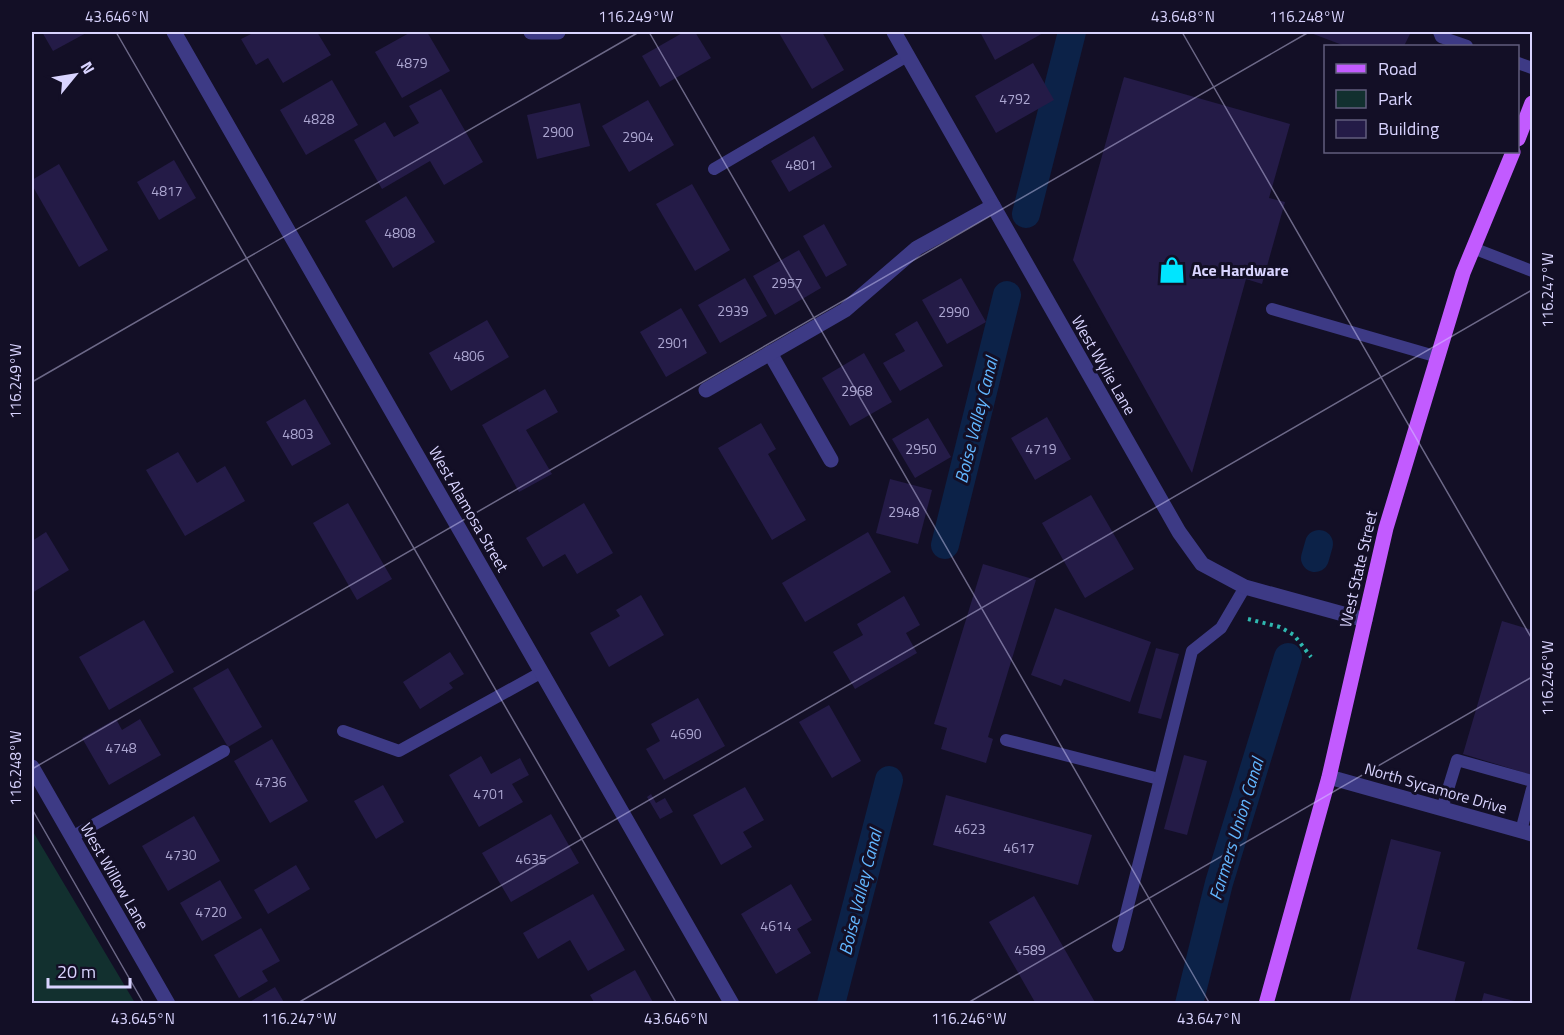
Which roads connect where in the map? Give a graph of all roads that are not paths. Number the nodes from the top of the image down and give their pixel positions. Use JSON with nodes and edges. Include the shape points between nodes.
{"nodes":[{"id":1,"x":174,"y":32,"type":"edge"},
{"id":2,"x":531,"y":32,"type":"edge"},
{"id":3,"x":558,"y":32,"type":"edge"},
{"id":4,"x":894,"y":32,"type":"edge"},
{"id":5,"x":1439,"y":32,"type":"edge"},
{"id":6,"x":1464,"y":45,"type":"edge"},
{"id":7,"x":907,"y":56,"type":"junction"},
{"id":8,"x":1533,"y":103,"type":"edge"},
{"id":9,"x":1519,"y":137,"type":"edge"},
{"id":10,"x":1512,"y":153,"type":"edge"},
{"id":11,"x":714,"y":169,"type":"dead end"},
{"id":12,"x":993,"y":206,"type":"junction"},
{"id":13,"x":1473,"y":248,"type":"junction"},
{"id":14,"x":1533,"y":270,"type":"edge"},
{"id":15,"x":1272,"y":309,"type":"dead end"},
{"id":16,"x":770,"y":353,"type":"junction"},
{"id":17,"x":1438,"y":357,"type":"junction"},
{"id":18,"x":706,"y":390,"type":"dead end"},
{"id":19,"x":831,"y":460,"type":"dead end"},
{"id":20,"x":1245,"y":587,"type":"junction"},
{"id":21,"x":1365,"y":620,"type":"junction"},
{"id":22,"x":542,"y":672,"type":"junction"},
{"id":23,"x":342,"y":731,"type":"dead end"},
{"id":24,"x":1006,"y":740,"type":"dead end"},
{"id":25,"x":224,"y":751,"type":"dead end"},
{"id":26,"x":32,"y":767,"type":"edge"},
{"id":27,"x":1329,"y":777,"type":"junction"},
{"id":28,"x":1159,"y":779,"type":"junction"},
{"id":29,"x":1533,"y":781,"type":"edge"},
{"id":30,"x":1533,"y":789,"type":"edge"},
{"id":31,"x":1442,"y":809,"type":"junction"},
{"id":32,"x":1527,"y":832,"type":"edge"},
{"id":33,"x":72,"y":837,"type":"junction"},
{"id":34,"x":1118,"y":946,"type":"dead end"},
{"id":35,"x":168,"y":1004,"type":"edge"},
{"id":36,"x":732,"y":1004,"type":"edge"},
{"id":37,"x":1266,"y":1004,"type":"edge"}],
"edges":[{"from":1,"to":22,"type":"street","name":"West Alamosa Street"},
{"from":2,"to":3,"type":"street"},
{"from":4,"to":7,"type":"street","name":"West Wylie Lane"},
{"from":5,"to":6,"type":"lane","via":[[1441,37]]},
{"from":7,"to":11,"type":"lane"},
{"from":7,"to":12,"type":"street","name":"West Wylie Lane"},
{"from":8,"to":9,"type":"main road"},
{"from":10,"to":13,"type":"main road","name":"West State Street"},
{"from":12,"to":16,"type":"street","via":[[917,248],[845,310]]},
{"from":12,"to":20,"type":"street","name":"West Wylie Lane","via":[[1179,532],[1202,564]]},
{"from":13,"to":14,"type":"lane"},
{"from":13,"to":17,"type":"main road","name":"West State Street"},
{"from":15,"to":17,"type":"lane"},
{"from":16,"to":18,"type":"street"},
{"from":16,"to":19,"type":"street"},
{"from":17,"to":21,"type":"main road","name":"West State Street","via":[[1386,528]]},
{"from":20,"to":21,"type":"street","name":"West Wylie Lane"},
{"from":20,"to":28,"type":"lane","via":[[1221,628],[1192,651]]},
{"from":21,"to":27,"type":"main road","name":"West State Street"},
{"from":22,"to":23,"type":"lane","via":[[399,751]]},
{"from":22,"to":36,"type":"street","name":"West Alamosa Street"},
{"from":24,"to":28,"type":"lane"},
{"from":25,"to":33,"type":"lane"},
{"from":26,"to":33,"type":"street","name":"West Willow Lane"},
{"from":27,"to":31,"type":"street","name":"North Sycamore Drive"},
{"from":27,"to":37,"type":"main road","name":"West State Street"},
{"from":28,"to":34,"type":"lane"},
{"from":29,"to":31,"type":"lane","via":[[1457,760]]},
{"from":30,"to":32,"type":"lane"},
{"from":31,"to":32,"type":"street","name":"North Sycamore Drive"},
{"from":33,"to":35,"type":"street","name":"West Willow Lane"}]}
